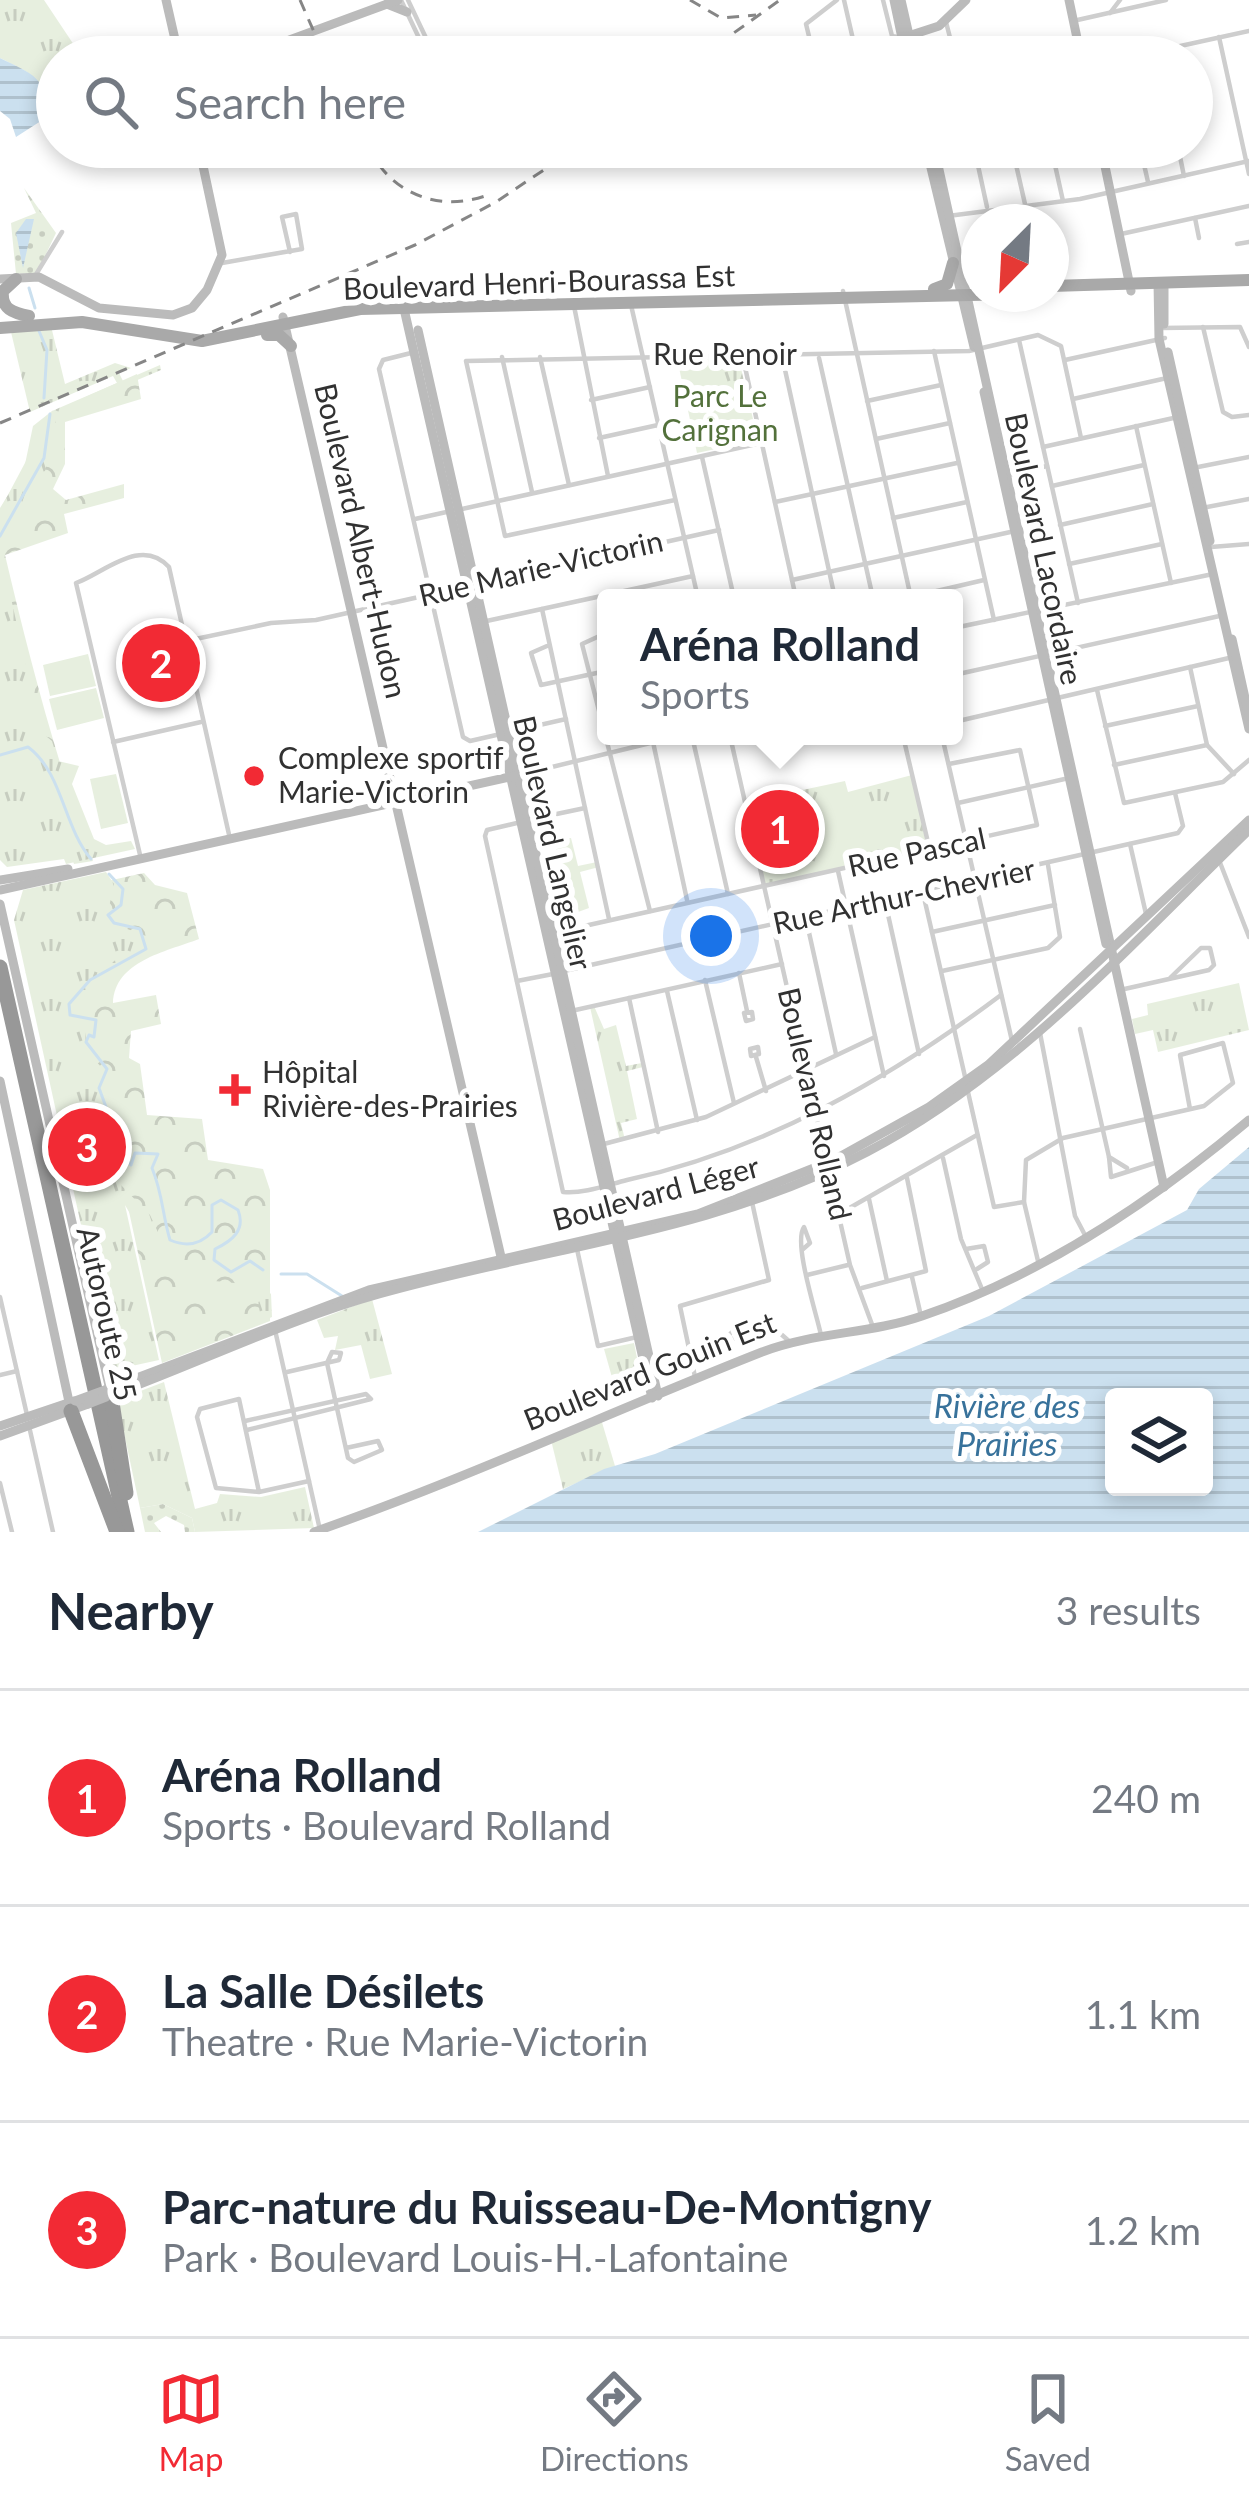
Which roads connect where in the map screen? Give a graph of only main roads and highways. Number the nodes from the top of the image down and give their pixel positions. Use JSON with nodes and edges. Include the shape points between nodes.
{"nodes":[{"id":1,"x":166,"y":0,"type":"edge"},
{"id":2,"x":897,"y":0,"type":"edge"},
{"id":3,"x":966,"y":0,"type":"edge"},
{"id":4,"x":1069,"y":0,"type":"edge"},
{"id":5,"x":402,"y":3,"type":"edge"},
{"id":6,"x":174,"y":36,"type":"edge"},
{"id":7,"x":305,"y":36,"type":"edge"},
{"id":8,"x":906,"y":36,"type":"edge"},
{"id":9,"x":908,"y":36,"type":"edge"},
{"id":10,"x":1077,"y":36,"type":"edge"},
{"id":11,"x":205,"y":168,"type":"edge"},
{"id":12,"x":935,"y":168,"type":"edge"},
{"id":13,"x":1106,"y":168,"type":"edge"},
{"id":14,"x":946,"y":216,"type":"junction"},
{"id":15,"x":953,"y":263,"type":"junction"},
{"id":16,"x":961,"y":270,"type":"edge"},
{"id":17,"x":16,"y":279,"type":"junction"},
{"id":18,"x":961,"y":279,"type":"edge"},
{"id":19,"x":0,"y":282,"type":"edge"},
{"id":20,"x":1249,"y":283,"type":"edge"},
{"id":21,"x":1161,"y":286,"type":"junction"},
{"id":22,"x":1131,"y":287,"type":"junction"},
{"id":23,"x":934,"y":289,"type":"junction"},
{"id":24,"x":1069,"y":289,"type":"edge"},
{"id":25,"x":961,"y":291,"type":"edge"},
{"id":26,"x":961,"y":291,"type":"edge"},
{"id":27,"x":843,"y":295,"type":"junction"},
{"id":28,"x":408,"y":304,"type":"junction"},
{"id":29,"x":971,"y":312,"type":"edge"},
{"id":30,"x":28,"y":316,"type":"junction"},
{"id":31,"x":285,"y":321,"type":"junction"},
{"id":32,"x":0,"y":326,"type":"edge"},
{"id":33,"x":254,"y":334,"type":"junction"},
{"id":34,"x":291,"y":346,"type":"junction"},
{"id":35,"x":977,"y":349,"type":"junction"},
{"id":36,"x":1017,"y":531,"type":"junction"},
{"id":37,"x":1244,"y":693,"type":"edge"},
{"id":38,"x":1249,"y":716,"type":"edge"},
{"id":39,"x":1249,"y":729,"type":"edge"},
{"id":40,"x":515,"y":773,"type":"junction"},
{"id":41,"x":395,"y":799,"type":"junction"},
{"id":42,"x":1249,"y":820,"type":"edge"},
{"id":43,"x":1249,"y":830,"type":"edge"},
{"id":44,"x":140,"y":856,"type":"junction"},
{"id":45,"x":1217,"y":856,"type":"junction"},
{"id":46,"x":0,"y":880,"type":"edge"},
{"id":47,"x":0,"y":890,"type":"edge"},
{"id":48,"x":0,"y":904,"type":"edge"},
{"id":49,"x":1112,"y":954,"type":"junction"},
{"id":50,"x":0,"y":967,"type":"edge"},
{"id":51,"x":0,"y":1002,"type":"edge"},
{"id":52,"x":0,"y":1081,"type":"edge"},
{"id":53,"x":1249,"y":1120,"type":"edge"},
{"id":54,"x":1164,"y":1187,"type":"junction"},
{"id":55,"x":618,"y":1237,"type":"junction"},
{"id":56,"x":502,"y":1263,"type":"junction"},
{"id":57,"x":108,"y":1392,"type":"junction"},
{"id":58,"x":655,"y":1397,"type":"junction"},
{"id":59,"x":73,"y":1406,"type":"junction"},
{"id":60,"x":28,"y":1421,"type":"junction"},
{"id":61,"x":0,"y":1426,"type":"edge"},
{"id":62,"x":0,"y":1436,"type":"edge"},
{"id":63,"x":317,"y":1531,"type":"edge"},
{"id":64,"x":123,"y":1532,"type":"edge"}],
"edges":[{"from":1,"to":6,"type":"main road"},
{"from":2,"to":8,"type":"main road"},
{"from":3,"to":9,"type":"main road","via":[[948,19]]},
{"from":4,"to":10,"type":"main road"},
{"from":5,"to":7,"type":"main road"},
{"from":11,"to":17,"type":"main road","via":[[220,263],[195,305],[172,315],[99,308],[52,282]]},
{"from":12,"to":14,"type":"main road","name":"Boulevard Lacordaire"},
{"from":13,"to":22,"type":"main road"},
{"from":14,"to":15,"type":"main road","name":"Boulevard Lacordaire"},
{"from":14,"to":16,"type":"main road","name":"Boulevard Lacordaire"},
{"from":15,"to":18,"type":"main road","name":"Boulevard Lacordaire"},
{"from":15,"to":23,"type":"main road","via":[[947,284]]},
{"from":17,"to":19,"type":"main road"},
{"from":17,"to":30,"type":"main road","via":[[4,302]]},
{"from":20,"to":21,"type":"main road"},
{"from":21,"to":22,"type":"main road"},
{"from":21,"to":37,"type":"main road","via":[[1161,333]]},
{"from":22,"to":24,"type":"main road"},
{"from":23,"to":25,"type":"main road","name":"Boulevard Henri-Bourassa Est"},
{"from":23,"to":27,"type":"main road","name":"Boulevard Henri-Bourassa Est"},
{"from":26,"to":27,"type":"main road","name":"Boulevard Henri-Bourassa Est"},
{"from":27,"to":28,"type":"main road","name":"Boulevard Henri-Bourassa Est"},
{"from":28,"to":31,"type":"main road","name":"Boulevard Henri-Bourassa Est"},
{"from":28,"to":40,"type":"main road","name":"Boulevard Langelier"},
{"from":29,"to":35,"type":"main road","name":"Boulevard Lacordaire"},
{"from":30,"to":31,"type":"main road","name":"Boulevard Henri-Bourassa Est","via":[[92,315],[201,334]]},
{"from":30,"to":32,"type":"main road","name":"Boulevard Henri-Bourassa Est"},
{"from":31,"to":33,"type":"main road","name":"Boulevard Henri-Bourassa Est"},
{"from":31,"to":34,"type":"main road","name":"Boulevard Albert-Hudon"},
{"from":32,"to":33,"type":"main road","name":"Boulevard Henri-Bourassa Est","via":[[61,321],[190,341]]},
{"from":33,"to":34,"type":"main road","via":[[279,335]]},
{"from":34,"to":41,"type":"main road","name":"Boulevard Albert-Hudon"},
{"from":35,"to":36,"type":"main road","name":"Boulevard Lacordaire"},
{"from":35,"to":36,"type":"main road","name":"Boulevard Lacordaire"},
{"from":36,"to":49,"type":"main road","name":"Boulevard Lacordaire"},
{"from":37,"to":38,"type":"main road"},
{"from":37,"to":39,"type":"main road"},
{"from":40,"to":41,"type":"main road"},
{"from":40,"to":55,"type":"main road","name":"Boulevard Langelier"},
{"from":41,"to":44,"type":"main road"},
{"from":41,"to":56,"type":"main road","name":"Boulevard Albert-Hudon"},
{"from":42,"to":45,"type":"main road","name":"Boulevard Léger"},
{"from":43,"to":45,"type":"main road","name":"Boulevard Léger"},
{"from":44,"to":46,"type":"main road"},
{"from":44,"to":47,"type":"main road"},
{"from":45,"to":49,"type":"main road","name":"Boulevard Léger"},
{"from":45,"to":49,"type":"main road","name":"Boulevard Léger"},
{"from":48,"to":57,"type":"main road"},
{"from":49,"to":54,"type":"main road","name":"Boulevard Lacordaire"},
{"from":49,"to":55,"type":"main road","name":"Boulevard Léger","via":[[966,1085],[828,1167],[751,1200]]},
{"from":50,"to":64,"type":"highway","name":"Autoroute 25"},
{"from":51,"to":64,"type":"highway","name":"Autoroute 25"},
{"from":52,"to":59,"type":"main road"},
{"from":53,"to":54,"type":"main road","name":"Boulevard Gouin Est"},
{"from":54,"to":58,"type":"main road","name":"Boulevard Gouin Est","via":[[1038,1264],[921,1316],[790,1342]]},
{"from":55,"to":56,"type":"main road","name":"Boulevard Léger"},
{"from":55,"to":58,"type":"main road","name":"Boulevard Langelier"},
{"from":56,"to":57,"type":"main road","name":"Boulevard Léger","via":[[382,1290]]},
{"from":57,"to":59,"type":"main road","name":"Boulevard Léger","bridge":true},
{"from":57,"to":64,"type":"highway"},
{"from":58,"to":63,"type":"main road","name":"Boulevard Gouin Est"},
{"from":59,"to":60,"type":"main road","name":"Boulevard Léger"},
{"from":59,"to":64,"type":"highway"},
{"from":60,"to":61,"type":"main road"},
{"from":60,"to":62,"type":"main road"}]}
